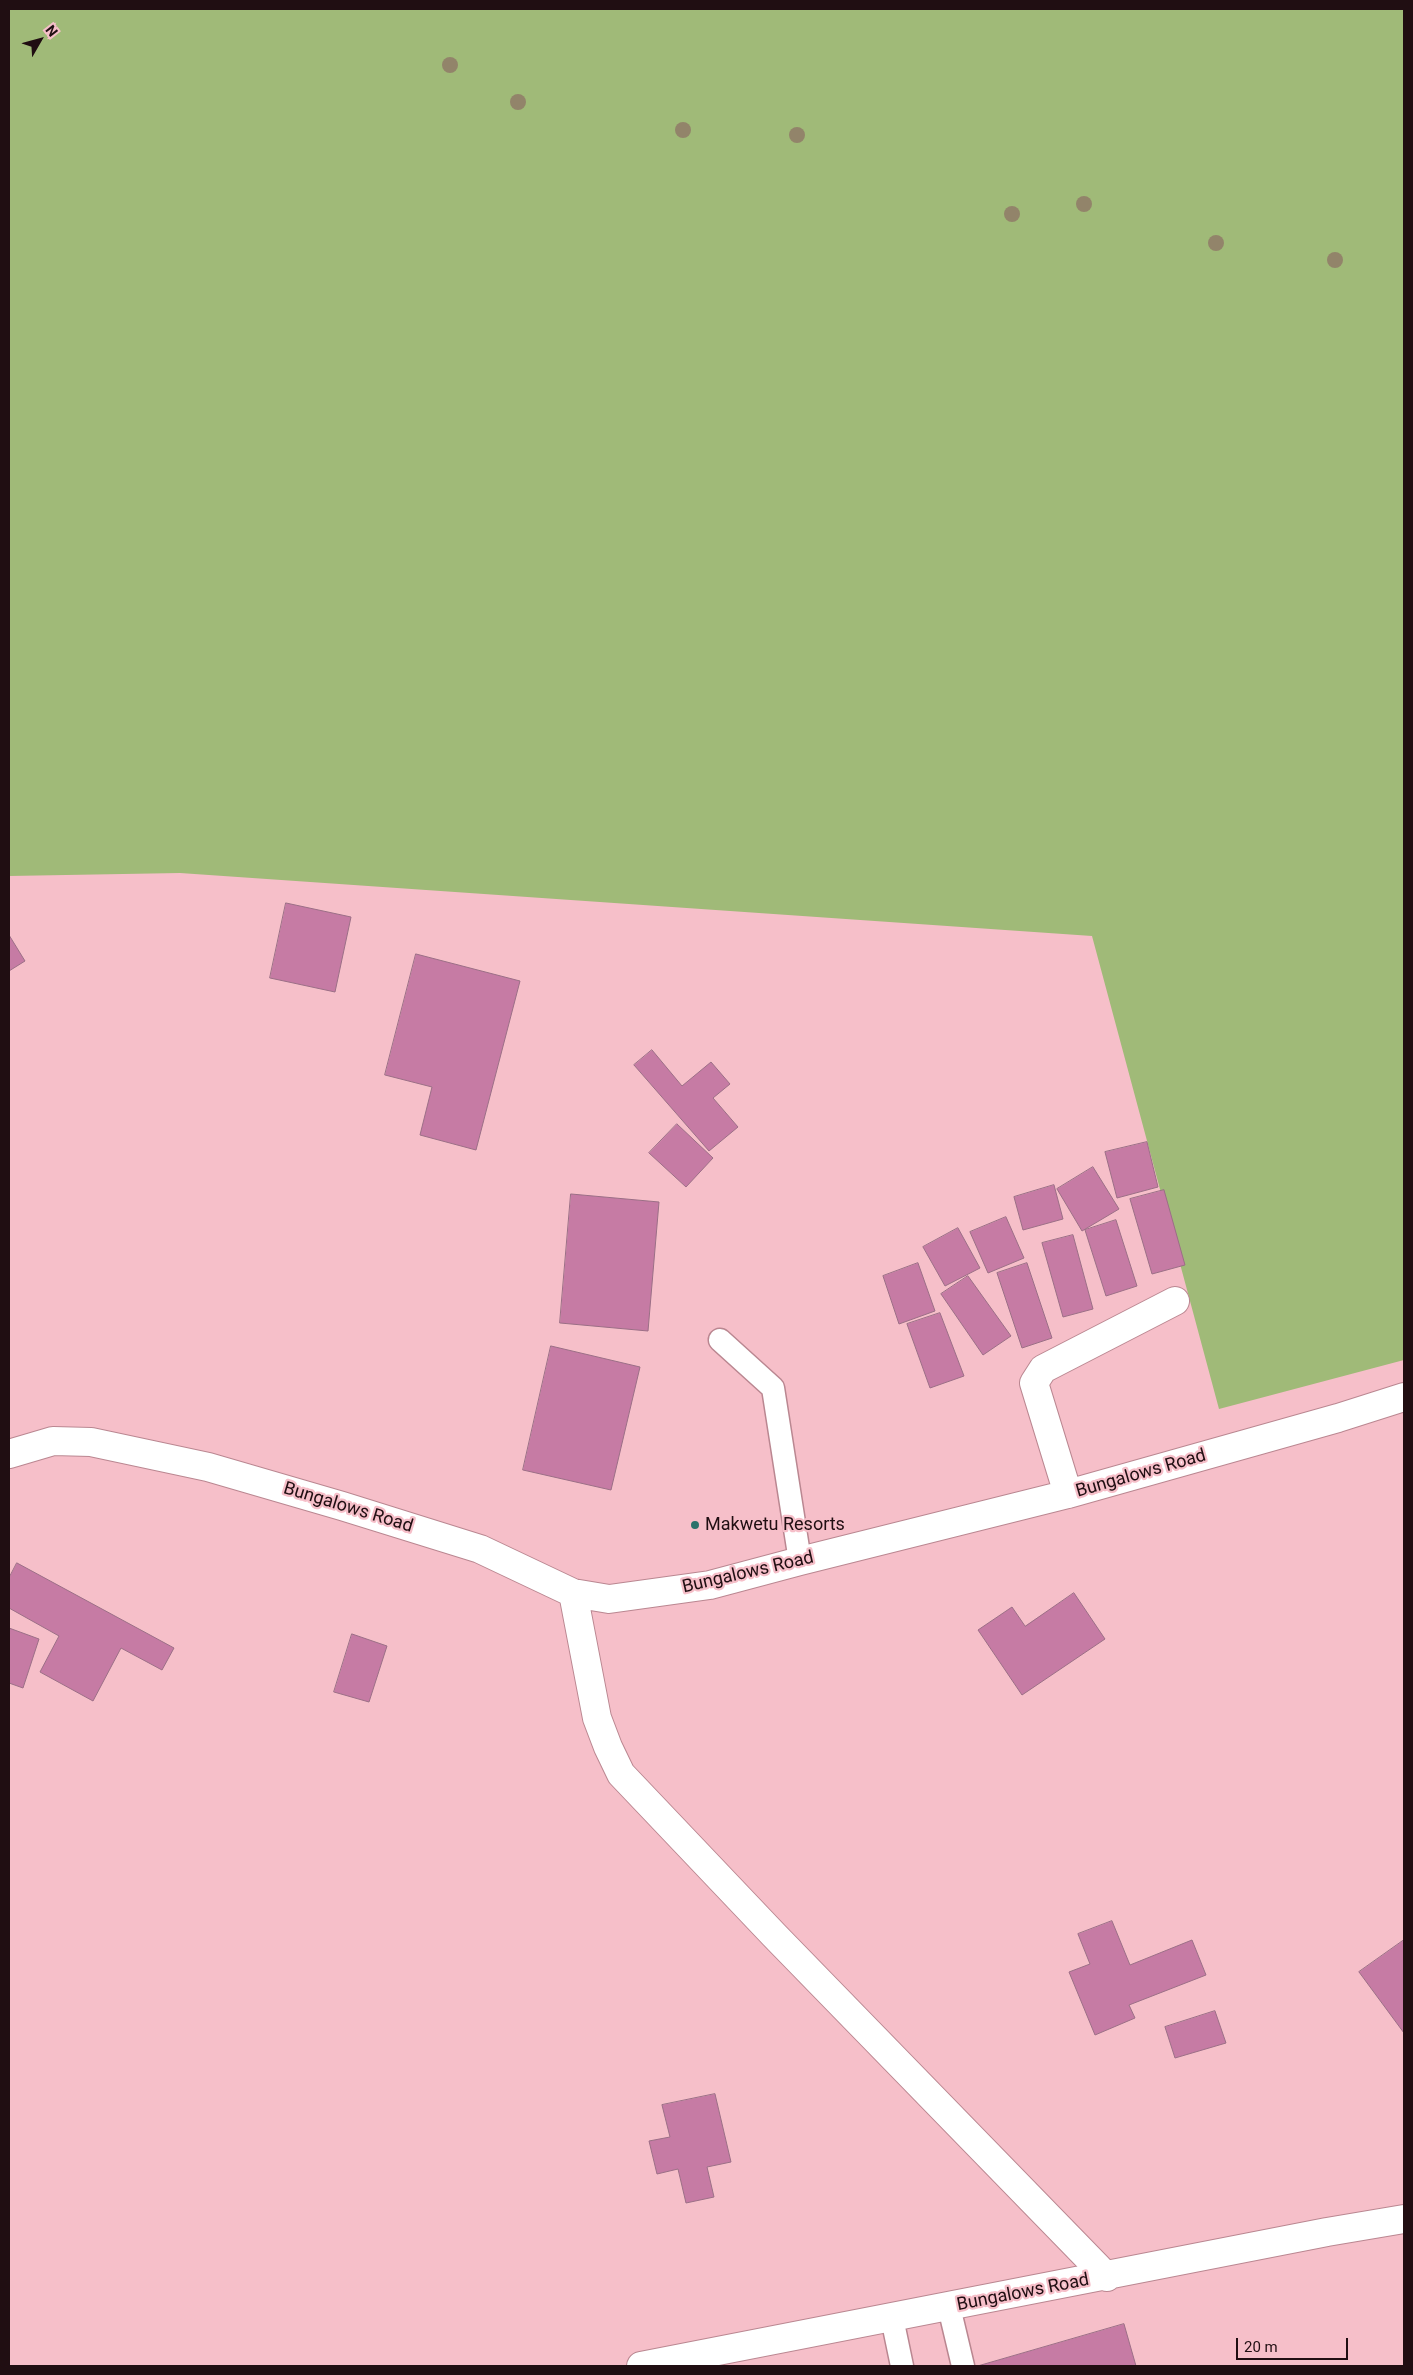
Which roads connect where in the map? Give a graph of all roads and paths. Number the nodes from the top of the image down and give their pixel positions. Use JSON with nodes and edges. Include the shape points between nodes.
{"nodes":[{"id":1,"x":1175,"y":1301,"type":"dead end"},
{"id":2,"x":720,"y":1340,"type":"dead end"},
{"id":3,"x":1404,"y":1396,"type":"edge"},
{"id":4,"x":9,"y":1454,"type":"edge"},
{"id":5,"x":1068,"y":1494,"type":"junction"},
{"id":6,"x":800,"y":1561,"type":"junction"},
{"id":7,"x":573,"y":1593,"type":"junction"},
{"id":8,"x":1404,"y":2219,"type":"edge"},
{"id":9,"x":1107,"y":2277,"type":"junction"},
{"id":10,"x":949,"y":2307,"type":"junction"},
{"id":11,"x":892,"y":2318,"type":"junction"},
{"id":12,"x":641,"y":2366,"type":"edge"},
{"id":13,"x":902,"y":2366,"type":"edge"},
{"id":14,"x":963,"y":2366,"type":"edge"}],
"edges":[{"from":1,"to":5,"type":"street","via":[[1043,1369],[1038,1375],[1034,1384]]},
{"from":2,"to":6,"type":"lane","via":[[773,1388]]},
{"from":3,"to":5,"type":"street","name":"Bungalows Road","via":[[1338,1418]]},
{"from":4,"to":7,"type":"street","name":"Bungalows Road","via":[[53,1441],[91,1442],[208,1467],[480,1548]]},
{"from":5,"to":6,"type":"street","name":"Bungalows Road"},
{"from":6,"to":7,"type":"street","name":"Bungalows Road","via":[[710,1585],[608,1599]]},
{"from":7,"to":9,"type":"street","via":[[597,1718],[621,1774]]},
{"from":8,"to":9,"type":"street","name":"Bungalows Road"},
{"from":9,"to":10,"type":"street","name":"Bungalows Road"},
{"from":10,"to":11,"type":"street","name":"Bungalows Road"},
{"from":10,"to":14,"type":"lane"},
{"from":11,"to":12,"type":"street","name":"Bungalows Road"},
{"from":11,"to":13,"type":"lane"}]}
